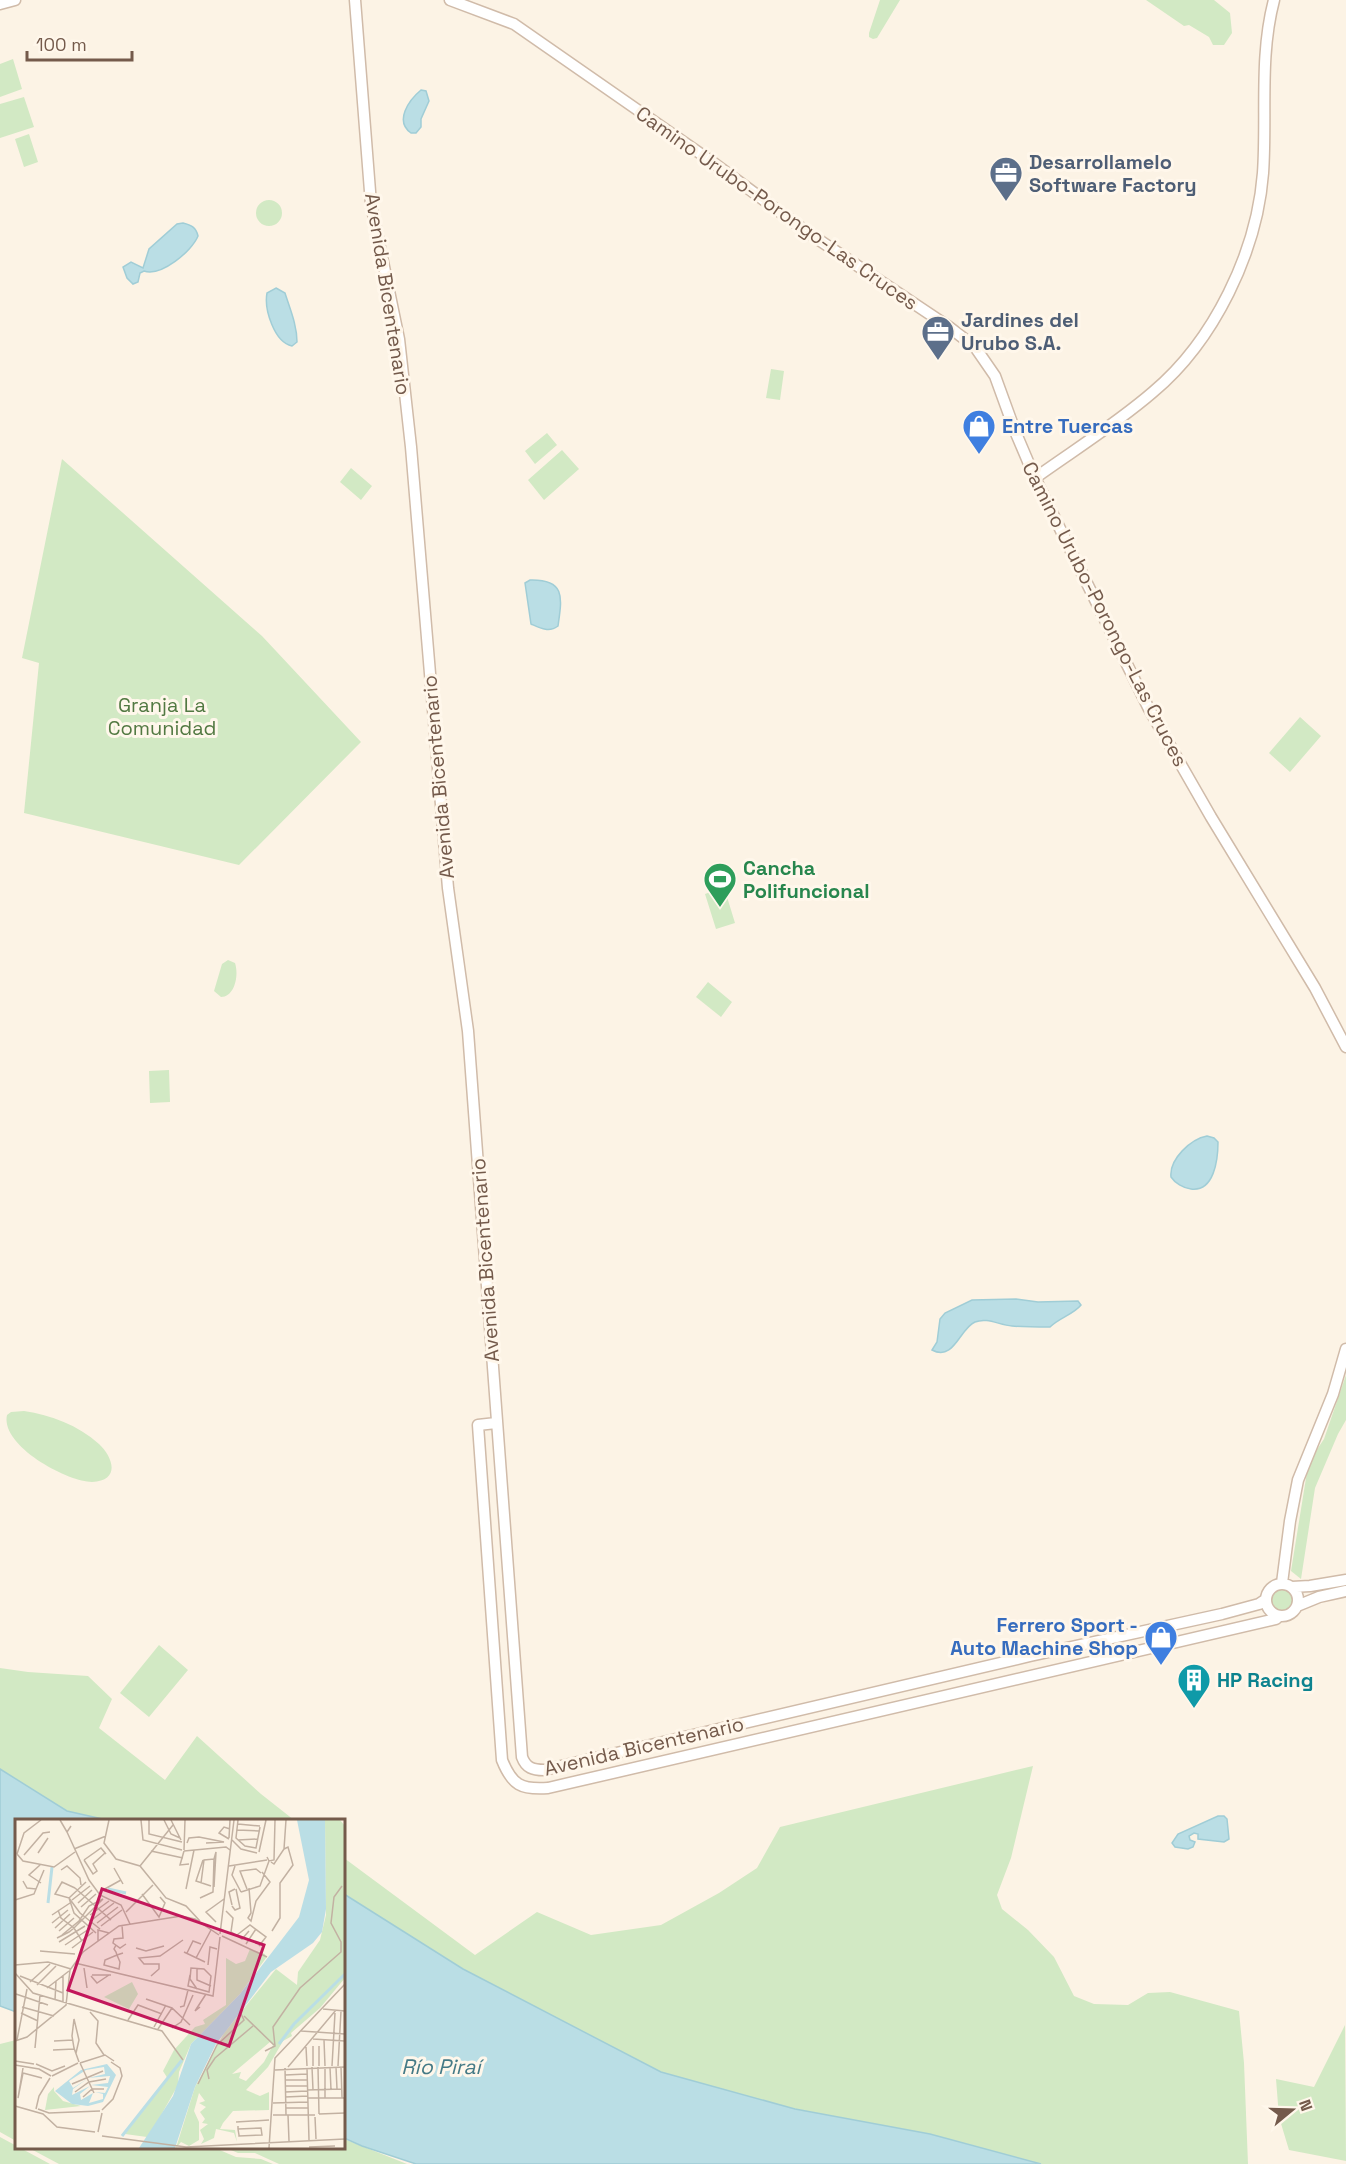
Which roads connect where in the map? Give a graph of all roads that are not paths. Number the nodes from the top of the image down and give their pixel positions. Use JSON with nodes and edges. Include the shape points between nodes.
{"nodes":[{"id":1,"x":15,"y":0,"type":"edge"},
{"id":2,"x":355,"y":0,"type":"edge"},
{"id":3,"x":450,"y":0,"type":"edge"},
{"id":4,"x":1274,"y":0,"type":"edge"},
{"id":5,"x":0,"y":4,"type":"edge"},
{"id":6,"x":1035,"y":478,"type":"junction"},
{"id":7,"x":1346,"y":1047,"type":"edge"},
{"id":8,"x":1346,"y":1349,"type":"edge"},
{"id":9,"x":496,"y":1423,"type":"junction"},
{"id":10,"x":497,"y":1437,"type":"junction"},
{"id":11,"x":478,"y":1438,"type":"junction"},
{"id":12,"x":502,"y":1499,"type":"junction"},
{"id":13,"x":482,"y":1501,"type":"junction"},
{"id":14,"x":503,"y":1513,"type":"junction"},
{"id":15,"x":483,"y":1515,"type":"junction"},
{"id":16,"x":1346,"y":1580,"type":"edge"},
{"id":17,"x":1287,"y":1585,"type":"junction"},
{"id":18,"x":1346,"y":1591,"type":"edge"},
{"id":19,"x":1265,"y":1600,"type":"junction"},
{"id":20,"x":1297,"y":1606,"type":"junction"},
{"id":21,"x":1222,"y":1614,"type":"junction"},
{"id":22,"x":1279,"y":1616,"type":"junction"},
{"id":23,"x":1158,"y":1629,"type":"junction"},
{"id":24,"x":1227,"y":1631,"type":"junction"},
{"id":25,"x":1161,"y":1646,"type":"junction"},
{"id":26,"x":708,"y":1732,"type":"junction"},
{"id":27,"x":713,"y":1751,"type":"junction"},
{"id":28,"x":607,"y":1755,"type":"junction"},
{"id":29,"x":544,"y":1770,"type":"junction"},
{"id":30,"x":611,"y":1774,"type":"junction"},
{"id":31,"x":548,"y":1788,"type":"junction"}],
"edges":[{"from":1,"to":5,"type":"street"},
{"from":2,"to":9,"type":"street","name":"Avenida Bicentenario","via":[[372,204],[399,339],[411,447],[448,888],[468,1031]]},
{"from":3,"to":6,"type":"street","name":"Camino Urubo-Porongo-Las Cruces","via":[[513,24],[975,347],[995,376]]},
{"from":4,"to":6,"type":"street","via":[[1266,42],[1260,194],[1246,254],[1231,289],[1197,344],[1154,392]]},
{"from":6,"to":7,"type":"street","name":"Camino Urubo-Porongo-Las Cruces","via":[[1149,709],[1316,988]]},
{"from":8,"to":17,"type":"street","via":[[1334,1394],[1298,1480],[1290,1521]]},
{"from":9,"to":10,"type":"street","name":"Avenida Bicentenario"},
{"from":9,"to":11,"type":"street","name":"Avenida Bicentenario","via":[[478,1425]]},
{"from":10,"to":11,"type":"street"},
{"from":10,"to":12,"type":"street","name":"Avenida Bicentenario"},
{"from":11,"to":13,"type":"street","name":"Avenida Bicentenario"},
{"from":12,"to":13,"type":"street"},
{"from":12,"to":14,"type":"street","name":"Avenida Bicentenario"},
{"from":13,"to":15,"type":"street","name":"Avenida Bicentenario"},
{"from":14,"to":15,"type":"street"},
{"from":14,"to":29,"type":"street","name":"Avenida Bicentenario","via":[[522,1757],[528,1767]]},
{"from":15,"to":31,"type":"street","name":"Avenida Bicentenario","via":[[502,1760],[517,1784],[530,1789]]},
{"from":16,"to":17,"type":"street","via":[[1310,1587]]},
{"from":17,"to":19,"type":"street","via":[[1272,1586]]},
{"from":17,"to":20,"type":"street","via":[[1297,1596]]},
{"from":18,"to":20,"type":"street"},
{"from":19,"to":21,"type":"street","name":"Avenida Bicentenario"},
{"from":19,"to":22,"type":"street"},
{"from":20,"to":22,"type":"street","via":[[1289,1614]]},
{"from":21,"to":23,"type":"street","name":"Avenida Bicentenario"},
{"from":21,"to":24,"type":"street"},
{"from":22,"to":24,"type":"street","name":"Avenida Bicentenario"},
{"from":23,"to":25,"type":"street"},
{"from":23,"to":26,"type":"street","name":"Avenida Bicentenario"},
{"from":24,"to":25,"type":"street","name":"Avenida Bicentenario"},
{"from":25,"to":27,"type":"street","name":"Avenida Bicentenario"},
{"from":26,"to":27,"type":"street"},
{"from":26,"to":28,"type":"street","name":"Avenida Bicentenario"},
{"from":27,"to":30,"type":"street","name":"Avenida Bicentenario"},
{"from":28,"to":29,"type":"street","name":"Avenida Bicentenario"},
{"from":28,"to":30,"type":"street","via":[[604,1765]]},
{"from":29,"to":31,"type":"street"},
{"from":30,"to":31,"type":"street","name":"Avenida Bicentenario"}]}
